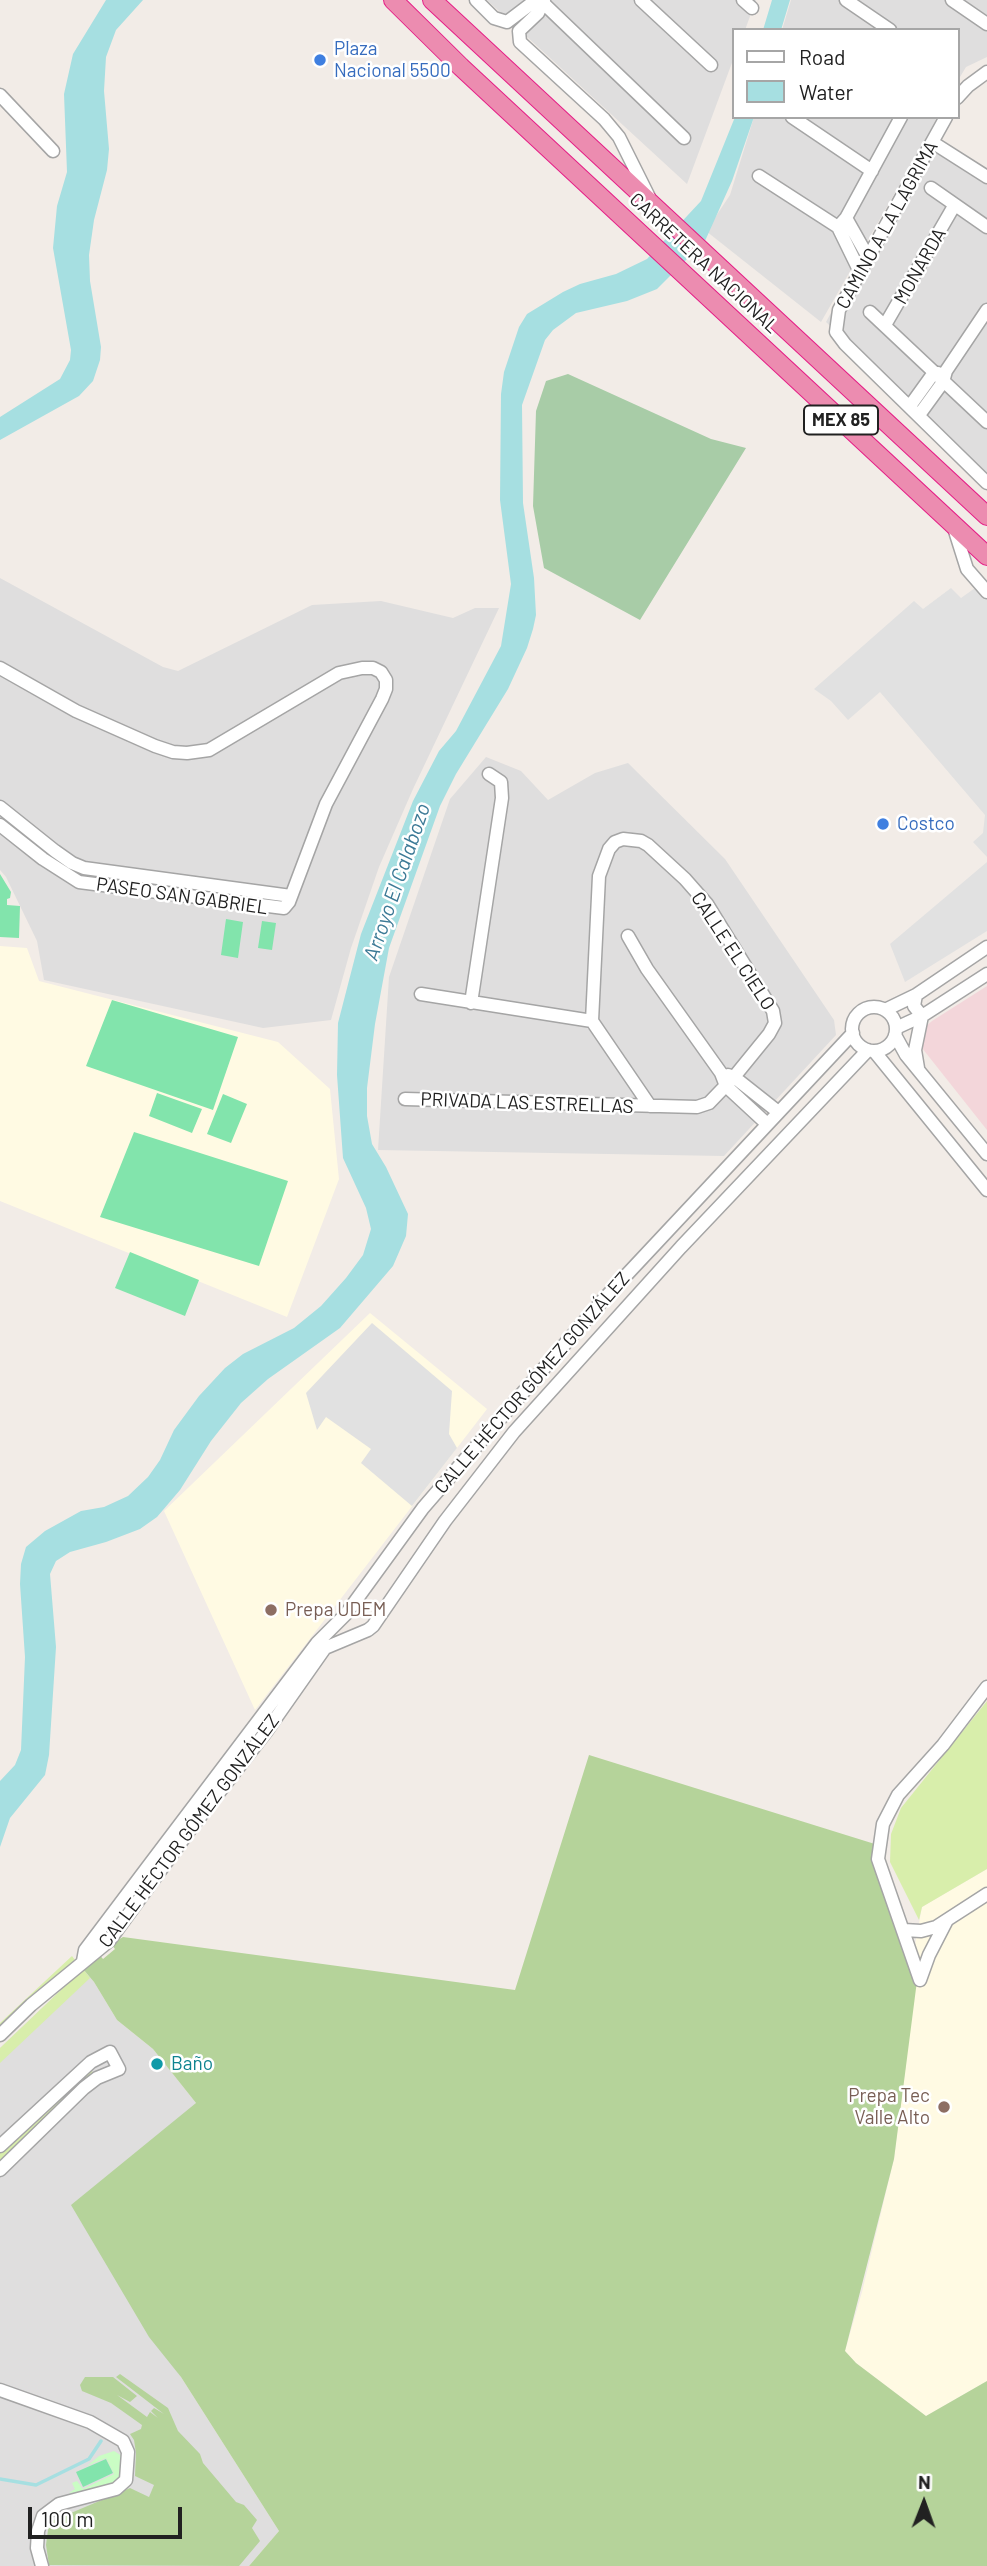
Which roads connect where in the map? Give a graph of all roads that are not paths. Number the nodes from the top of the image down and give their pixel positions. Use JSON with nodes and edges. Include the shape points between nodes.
{"nodes":[{"id":1,"x":393,"y":0,"type":"edge"},
{"id":2,"x":432,"y":0,"type":"edge"},
{"id":3,"x":476,"y":0,"type":"edge"},
{"id":4,"x":641,"y":0,"type":"edge"},
{"id":5,"x":846,"y":0,"type":"edge"},
{"id":6,"x":952,"y":0,"type":"edge"},
{"id":7,"x":541,"y":1,"type":"edge"},
{"id":8,"x":500,"y":21,"type":"junction"},
{"id":9,"x":987,"y":24,"type":"edge"},
{"id":10,"x":887,"y":28,"type":"edge"},
{"id":11,"x":520,"y":42,"type":"junction"},
{"id":12,"x":711,"y":65,"type":"dead end"},
{"id":13,"x":987,"y":72,"type":"edge"},
{"id":14,"x":0,"y":95,"type":"edge"},
{"id":15,"x":959,"y":97,"type":"edge"},
{"id":16,"x":795,"y":119,"type":"edge"},
{"id":17,"x":900,"y":119,"type":"edge"},
{"id":18,"x":945,"y":119,"type":"edge"},
{"id":19,"x":684,"y":138,"type":"dead end"},
{"id":20,"x":932,"y":142,"type":"junction"},
{"id":21,"x":53,"y":151,"type":"dead end"},
{"id":22,"x":872,"y":171,"type":"junction"},
{"id":23,"x":759,"y":176,"type":"dead end"},
{"id":24,"x":987,"y":177,"type":"edge"},
{"id":25,"x":931,"y":188,"type":"dead end"},
{"id":26,"x":954,"y":206,"type":"junction"},
{"id":27,"x":660,"y":212,"type":"junction"},
{"id":28,"x":842,"y":223,"type":"junction"},
{"id":29,"x":987,"y":227,"type":"edge"},
{"id":30,"x":868,"y":257,"type":"junction"},
{"id":31,"x":860,"y":272,"type":"junction"},
{"id":32,"x":987,"y":310,"type":"edge"},
{"id":33,"x":870,"y":313,"type":"dead end"},
{"id":34,"x":885,"y":325,"type":"junction"},
{"id":35,"x":941,"y":376,"type":"junction"},
{"id":36,"x":915,"y":410,"type":"junction"},
{"id":37,"x":987,"y":422,"type":"edge"},
{"id":38,"x":987,"y":483,"type":"edge"},
{"id":39,"x":987,"y":516,"type":"edge"},
{"id":40,"x":953,"y":524,"type":"junction"},
{"id":41,"x":987,"y":556,"type":"edge"},
{"id":42,"x":987,"y":592,"type":"edge"},
{"id":43,"x":0,"y":668,"type":"edge"},
{"id":44,"x":489,"y":774,"type":"dead end"},
{"id":45,"x":0,"y":807,"type":"edge"},
{"id":46,"x":0,"y":825,"type":"edge"},
{"id":47,"x":84,"y":868,"type":"junction"},
{"id":48,"x":179,"y":880,"type":"junction"},
{"id":49,"x":79,"y":882,"type":"junction"},
{"id":50,"x":177,"y":894,"type":"junction"},
{"id":51,"x":291,"y":896,"type":"junction"},
{"id":52,"x":628,"y":936,"type":"dead end"},
{"id":53,"x":987,"y":947,"type":"edge"},
{"id":54,"x":987,"y":974,"type":"edge"},
{"id":55,"x":421,"y":995,"type":"dead end"},
{"id":56,"x":916,"y":995,"type":"junction"},
{"id":57,"x":471,"y":1003,"type":"junction"},
{"id":58,"x":885,"y":1010,"type":"junction"},
{"id":59,"x":922,"y":1016,"type":"junction"},
{"id":60,"x":592,"y":1021,"type":"junction"},
{"id":61,"x":896,"y":1032,"type":"junction"},
{"id":62,"x":853,"y":1033,"type":"junction"},
{"id":63,"x":871,"y":1051,"type":"junction"},
{"id":64,"x":919,"y":1072,"type":"junction"},
{"id":65,"x":727,"y":1078,"type":"junction"},
{"id":66,"x":748,"y":1096,"type":"junction"},
{"id":67,"x":405,"y":1100,"type":"dead end"},
{"id":68,"x":650,"y":1106,"type":"junction"},
{"id":69,"x":777,"y":1111,"type":"junction"},
{"id":70,"x":766,"y":1123,"type":"junction"},
{"id":71,"x":987,"y":1154,"type":"edge"},
{"id":72,"x":987,"y":1190,"type":"edge"},
{"id":73,"x":665,"y":1235,"type":"junction"},
{"id":74,"x":681,"y":1247,"type":"junction"},
{"id":75,"x":346,"y":1614,"type":"junction"},
{"id":76,"x":378,"y":1616,"type":"junction"},
{"id":77,"x":321,"y":1645,"type":"junction"},
{"id":78,"x":987,"y":1687,"type":"edge"},
{"id":79,"x":136,"y":1881,"type":"junction"},
{"id":80,"x":148,"y":1890,"type":"junction"},
{"id":81,"x":987,"y":1894,"type":"edge"},
{"id":82,"x":947,"y":1920,"type":"junction"},
{"id":83,"x":904,"y":1930,"type":"junction"},
{"id":84,"x":83,"y":1961,"type":"junction"},
{"id":85,"x":0,"y":2035,"type":"edge"},
{"id":86,"x":0,"y":2146,"type":"edge"},
{"id":87,"x":0,"y":2170,"type":"edge"},
{"id":88,"x":0,"y":2390,"type":"edge"},
{"id":89,"x":42,"y":2566,"type":"edge"}],
"edges":[{"from":1,"to":40,"type":"highway","name":"CARRETERA NACIONAL","number":"MEX 85"},
{"from":2,"to":27,"type":"highway","name":"CARRETERA NACIONAL","number":"MEX 85"},
{"from":3,"to":8,"type":"street"},
{"from":4,"to":12,"type":"street"},
{"from":5,"to":10,"type":"street"},
{"from":6,"to":9,"type":"street"},
{"from":7,"to":8,"type":"street","via":[[513,19]]},
{"from":7,"to":11,"type":"street","via":[[519,31]]},
{"from":7,"to":19,"type":"street"},
{"from":8,"to":11,"type":"street"},
{"from":11,"to":27,"type":"street","via":[[619,137]]},
{"from":13,"to":15,"type":"street"},
{"from":14,"to":21,"type":"street"},
{"from":16,"to":22,"type":"street"},
{"from":17,"to":22,"type":"street"},
{"from":18,"to":20,"type":"street","name":"CAMINO A LA LAGRIMA"},
{"from":20,"to":24,"type":"street"},
{"from":20,"to":30,"type":"street","name":"CAMINO A LA LAGRIMA"},
{"from":22,"to":28,"type":"street"},
{"from":23,"to":28,"type":"street"},
{"from":25,"to":26,"type":"street"},
{"from":26,"to":29,"type":"street"},
{"from":26,"to":34,"type":"street","name":"MONARDA"},
{"from":27,"to":39,"type":"highway","name":"CARRETERA NACIONAL","number":"MEX 85"},
{"from":28,"to":30,"type":"street"},
{"from":28,"to":31,"type":"street"},
{"from":30,"to":31,"type":"street","name":"CAMINO A LA LAGRIMA"},
{"from":31,"to":36,"type":"street","name":"CAMINO A LA LAGRIMA","via":[[839,310],[836,332]]},
{"from":32,"to":35,"type":"street"},
{"from":33,"to":34,"type":"street"},
{"from":34,"to":35,"type":"street"},
{"from":35,"to":36,"type":"street"},
{"from":35,"to":37,"type":"street"},
{"from":36,"to":38,"type":"street","name":"CAMINO A LA LAGRIMA"},
{"from":40,"to":41,"type":"highway","name":"CARRETERA NACIONAL","number":"MEX 85"},
{"from":40,"to":42,"type":"street","via":[[967,569]]},
{"from":43,"to":51,"type":"street","name":"PASEO SAN GABRIEL","via":[[76,711],[155,746],[187,753],[209,750],[339,673],[362,668],[381,672],[386,690],[326,804]]},
{"from":44,"to":57,"type":"street","via":[[501,782],[502,798]]},
{"from":45,"to":47,"type":"street","name":"PASEO SAN GABRIEL"},
{"from":46,"to":49,"type":"street","name":"PASEO SAN GABRIEL"},
{"from":47,"to":48,"type":"street","name":"PASEO SAN GABRIEL"},
{"from":47,"to":49,"type":"street"},
{"from":48,"to":50,"type":"street"},
{"from":48,"to":51,"type":"street","name":"PASEO SAN GABRIEL"},
{"from":49,"to":50,"type":"street","name":"PASEO SAN GABRIEL"},
{"from":50,"to":51,"type":"street","name":"PASEO SAN GABRIEL","via":[[279,909],[286,907]]},
{"from":52,"to":65,"type":"street"},
{"from":53,"to":56,"type":"street"},
{"from":54,"to":59,"type":"street"},
{"from":55,"to":57,"type":"street"},
{"from":56,"to":58,"type":"street"},
{"from":56,"to":59,"type":"street","via":[[914,1006]]},
{"from":57,"to":60,"type":"street"},
{"from":58,"to":61,"type":"street"},
{"from":58,"to":62,"type":"street","via":[[863,1010],[854,1021]]},
{"from":59,"to":61,"type":"street"},
{"from":59,"to":64,"type":"street","via":[[915,1050]]},
{"from":60,"to":65,"type":"street","name":"CALLE EL CIELO","via":[[598,876],[615,842],[641,841],[706,904],[773,1012],[775,1023],[769,1034]]},
{"from":60,"to":68,"type":"street"},
{"from":61,"to":63,"type":"street","via":[[887,1047]]},
{"from":61,"to":64,"type":"street"},
{"from":62,"to":63,"type":"street","via":[[861,1047]]},
{"from":62,"to":69,"type":"street","name":"CALLE HÉCTOR GÓMEZ GONZÁLEZ"},
{"from":63,"to":72,"type":"street"},
{"from":63,"to":74,"type":"street","name":"CALLE HÉCTOR GÓMEZ GONZÁLEZ"},
{"from":64,"to":71,"type":"street"},
{"from":65,"to":66,"type":"street"},
{"from":65,"to":68,"type":"street","name":"CALLE EL CIELO","via":[[703,1106]]},
{"from":66,"to":69,"type":"street"},
{"from":66,"to":70,"type":"street"},
{"from":67,"to":68,"type":"street","name":"PRIVADA LAS ESTRELLAS"},
{"from":69,"to":70,"type":"street","name":"CALLE HÉCTOR GÓMEZ GONZÁLEZ"},
{"from":70,"to":73,"type":"street","name":"CALLE HÉCTOR GÓMEZ GONZÁLEZ"},
{"from":73,"to":74,"type":"street"},
{"from":73,"to":75,"type":"street","name":"CALLE HÉCTOR GÓMEZ GONZÁLEZ","via":[[492,1426]]},
{"from":74,"to":76,"type":"street","name":"CALLE HÉCTOR GÓMEZ GONZÁLEZ","via":[[514,1432]]},
{"from":75,"to":76,"type":"street","via":[[363,1625]]},
{"from":75,"to":77,"type":"street","name":"CALLE HÉCTOR GÓMEZ GONZÁLEZ"},
{"from":76,"to":77,"type":"street","name":"CALLE HÉCTOR GÓMEZ GONZÁLEZ","via":[[368,1630]]},
{"from":77,"to":79,"type":"street","name":"CALLE HÉCTOR GÓMEZ GONZÁLEZ"},
{"from":77,"to":80,"type":"street","name":"CALLE HÉCTOR GÓMEZ GONZÁLEZ","via":[[266,1732]]},
{"from":78,"to":83,"type":"street","via":[[898,1795],[883,1824],[878,1859]]},
{"from":79,"to":80,"type":"street"},
{"from":79,"to":84,"type":"street","name":"CALLE HÉCTOR GÓMEZ GONZÁLEZ","via":[[85,1950]]},
{"from":80,"to":84,"type":"street","name":"CALLE HÉCTOR GÓMEZ GONZÁLEZ","via":[[109,1941]]},
{"from":81,"to":82,"type":"street"},
{"from":82,"to":83,"type":"street","via":[[921,1931]]},
{"from":82,"to":83,"type":"street","via":[[920,1980]]},
{"from":84,"to":85,"type":"street"},
{"from":86,"to":87,"type":"street","via":[[91,2062],[110,2052],[119,2069],[84,2088]]},
{"from":88,"to":89,"type":"street","via":[[90,2422],[122,2441],[128,2452],[126,2480],[116,2490],[59,2504],[43,2516],[37,2548]]}]}
